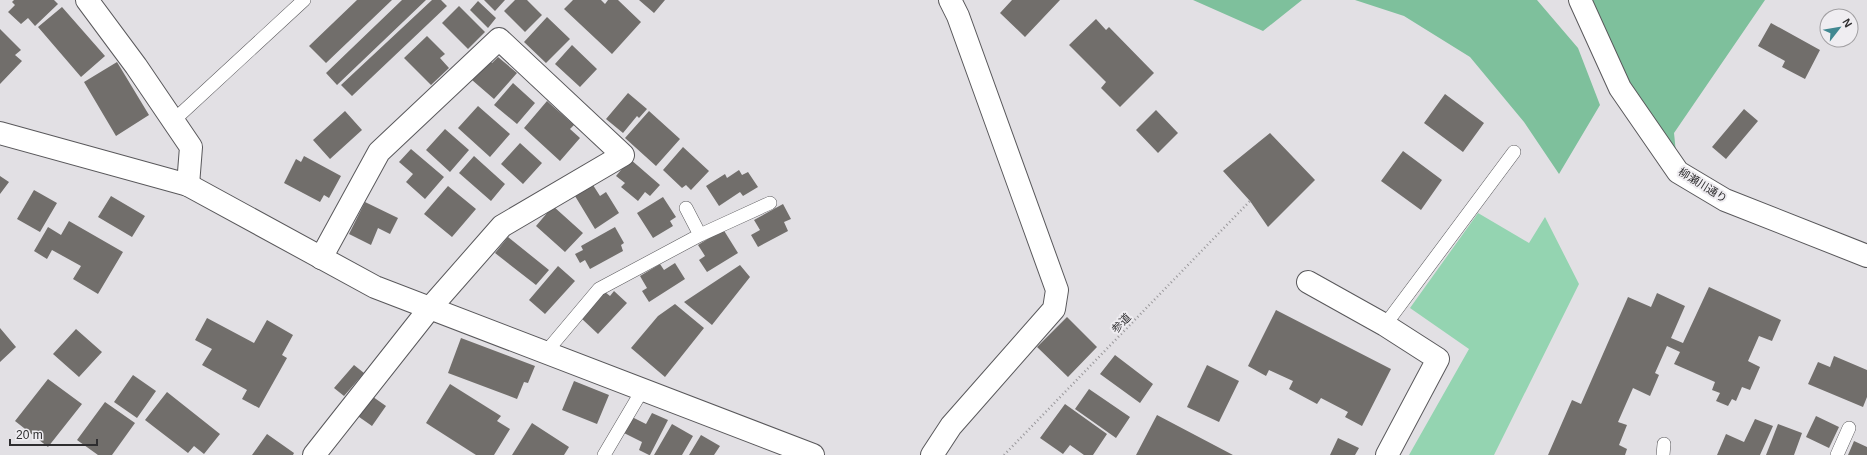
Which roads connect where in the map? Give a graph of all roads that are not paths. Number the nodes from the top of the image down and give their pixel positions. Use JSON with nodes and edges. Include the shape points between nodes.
{"nodes":[{"id":1,"x":87,"y":0,"type":"edge"},
{"id":2,"x":304,"y":0,"type":"edge"},
{"id":3,"x":950,"y":0,"type":"edge"},
{"id":4,"x":1580,"y":0,"type":"edge"},
{"id":5,"x":173,"y":121,"type":"junction"},
{"id":6,"x":0,"y":133,"type":"edge"},
{"id":7,"x":1514,"y":152,"type":"dead end"},
{"id":8,"x":188,"y":185,"type":"junction"},
{"id":9,"x":770,"y":203,"type":"dead end"},
{"id":10,"x":686,"y":208,"type":"dead end"},
{"id":11,"x":700,"y":235,"type":"junction"},
{"id":12,"x":1867,"y":256,"type":"edge"},
{"id":13,"x":321,"y":258,"type":"junction"},
{"id":14,"x":1308,"y":282,"type":"dead end"},
{"id":15,"x":430,"y":308,"type":"junction"},
{"id":16,"x":1385,"y":325,"type":"junction"},
{"id":17,"x":546,"y":352,"type":"junction"},
{"id":18,"x":643,"y":389,"type":"junction"},
{"id":19,"x":1849,"y":428,"type":"dead end"},
{"id":20,"x":314,"y":455,"type":"edge"},
{"id":21,"x":604,"y":455,"type":"edge"},
{"id":22,"x":813,"y":455,"type":"edge"},
{"id":23,"x":932,"y":455,"type":"edge"},
{"id":24,"x":1387,"y":455,"type":"edge"},
{"id":25,"x":1837,"y":455,"type":"edge"}],
"edges":[{"from":1,"to":5,"type":"street"},
{"from":2,"to":5,"type":"lane"},
{"from":3,"to":23,"type":"street","via":[[1057,290],[1054,309],[951,426]]},
{"from":4,"to":12,"type":"street","name":"柳瀬川通り","via":[[1620,88],[1678,172],[1724,200]]},
{"from":5,"to":8,"type":"street","via":[[191,147]]},
{"from":6,"to":8,"type":"street"},
{"from":7,"to":16,"type":"lane"},
{"from":8,"to":13,"type":"street"},
{"from":9,"to":11,"type":"lane"},
{"from":10,"to":11,"type":"lane"},
{"from":11,"to":17,"type":"lane","via":[[598,289]]},
{"from":13,"to":15,"type":"street","via":[[375,287]]},
{"from":13,"to":15,"type":"street","via":[[380,152],[500,38],[623,155],[502,226]]},
{"from":14,"to":16,"type":"street"},
{"from":15,"to":17,"type":"street"},
{"from":15,"to":20,"type":"street"},
{"from":16,"to":24,"type":"street","via":[[1438,359]]},
{"from":17,"to":18,"type":"street"},
{"from":18,"to":21,"type":"lane"},
{"from":18,"to":22,"type":"street"},
{"from":19,"to":25,"type":"lane"}]}
